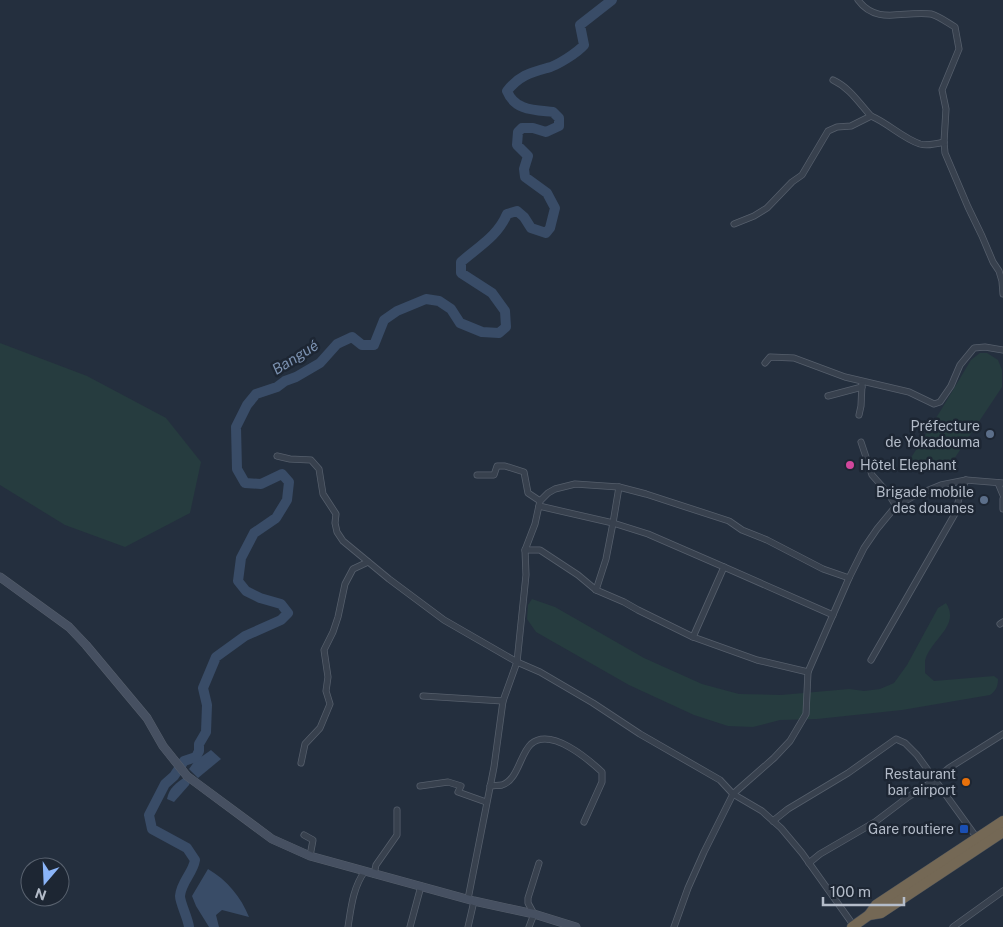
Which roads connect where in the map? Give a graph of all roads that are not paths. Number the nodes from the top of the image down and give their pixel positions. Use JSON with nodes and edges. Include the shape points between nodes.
{"nodes":[{"id":1,"x":858,"y":0,"type":"edge"},
{"id":2,"x":833,"y":80,"type":"dead end"},
{"id":3,"x":871,"y":116,"type":"junction"},
{"id":4,"x":944,"y":142,"type":"junction"},
{"id":5,"x":734,"y":224,"type":"dead end"},
{"id":6,"x":1001,"y":271,"type":"edge"},
{"id":7,"x":1003,"y":294,"type":"edge"},
{"id":8,"x":1003,"y":350,"type":"edge"},
{"id":9,"x":765,"y":363,"type":"dead end"},
{"id":10,"x":862,"y":385,"type":"junction"},
{"id":11,"x":828,"y":396,"type":"dead end"},
{"id":12,"x":859,"y":415,"type":"dead end"},
{"id":13,"x":861,"y":442,"type":"dead end"},
{"id":14,"x":277,"y":456,"type":"dead end"},
{"id":15,"x":477,"y":475,"type":"dead end"},
{"id":16,"x":966,"y":480,"type":"junction"},
{"id":17,"x":1001,"y":483,"type":"edge"},
{"id":18,"x":619,"y":487,"type":"junction"},
{"id":19,"x":1003,"y":497,"type":"edge"},
{"id":20,"x":540,"y":504,"type":"junction"},
{"id":21,"x":896,"y":506,"type":"junction"},
{"id":22,"x":1003,"y":509,"type":"edge"},
{"id":23,"x":613,"y":523,"type":"junction"},
{"id":24,"x":525,"y":550,"type":"junction"},
{"id":25,"x":368,"y":562,"type":"junction"},
{"id":26,"x":724,"y":567,"type":"junction"},
{"id":27,"x":0,"y":577,"type":"edge"},
{"id":28,"x":849,"y":578,"type":"junction"},
{"id":29,"x":596,"y":590,"type":"junction"},
{"id":30,"x":834,"y":615,"type":"junction"},
{"id":31,"x":693,"y":637,"type":"junction"},
{"id":32,"x":871,"y":660,"type":"dead end"},
{"id":33,"x":516,"y":662,"type":"junction"},
{"id":34,"x":808,"y":672,"type":"junction"},
{"id":35,"x":423,"y":696,"type":"dead end"},
{"id":36,"x":503,"y":700,"type":"junction"},
{"id":37,"x":1003,"y":734,"type":"edge"},
{"id":38,"x":301,"y":763,"type":"dead end"},
{"id":39,"x":935,"y":780,"type":"junction"},
{"id":40,"x":420,"y":786,"type":"dead end"},
{"id":41,"x":490,"y":786,"type":"junction"},
{"id":42,"x":733,"y":794,"type":"junction"},
{"id":43,"x":486,"y":802,"type":"junction"},
{"id":44,"x":397,"y":810,"type":"dead end"},
{"id":45,"x":773,"y":821,"type":"junction"},
{"id":46,"x":584,"y":822,"type":"dead end"},
{"id":47,"x":1003,"y":822,"type":"edge"},
{"id":48,"x":1003,"y":832,"type":"edge"},
{"id":49,"x":304,"y":835,"type":"dead end"},
{"id":50,"x":977,"y":838,"type":"junction"},
{"id":51,"x":310,"y":856,"type":"junction"},
{"id":52,"x":539,"y":863,"type":"dead end"},
{"id":53,"x":809,"y":863,"type":"junction"},
{"id":54,"x":365,"y":871,"type":"junction"},
{"id":55,"x":374,"y":874,"type":"junction"},
{"id":56,"x":421,"y":886,"type":"junction"},
{"id":57,"x":1003,"y":891,"type":"edge"},
{"id":58,"x":471,"y":900,"type":"junction"},
{"id":59,"x":534,"y":914,"type":"junction"},
{"id":60,"x":870,"y":915,"type":"junction"},
{"id":61,"x":571,"y":926,"type":"edge"},
{"id":62,"x":853,"y":926,"type":"edge"},
{"id":63,"x":348,"y":927,"type":"edge"},
{"id":64,"x":410,"y":927,"type":"edge"},
{"id":65,"x":468,"y":927,"type":"edge"},
{"id":66,"x":530,"y":927,"type":"edge"},
{"id":67,"x":674,"y":927,"type":"edge"},
{"id":68,"x":953,"y":927,"type":"edge"}],
"edges":[{"from":1,"to":4,"type":"street","via":[[873,13],[890,17],[930,14],[955,27],[960,49],[942,90],[946,109]]},
{"from":2,"to":3,"type":"street","via":[[851,92]]},
{"from":3,"to":4,"type":"street","via":[[920,144]]},
{"from":3,"to":5,"type":"street","via":[[850,126],[828,131],[802,175],[767,208]]},
{"from":4,"to":6,"type":"street","via":[[950,166],[993,262]]},
{"from":6,"to":7,"type":"street"},
{"from":8,"to":10,"type":"street","via":[[974,348],[960,365],[940,402],[934,404],[909,392]]},
{"from":9,"to":10,"type":"street","via":[[770,357],[794,358]]},
{"from":10,"to":11,"type":"street"},
{"from":10,"to":12,"type":"street"},
{"from":13,"to":21,"type":"street","via":[[872,475]]},
{"from":14,"to":25,"type":"street","via":[[311,460],[320,469],[323,494],[336,514],[337,532]]},
{"from":15,"to":20,"type":"street","via":[[494,475],[497,466],[524,472],[528,493]]},
{"from":16,"to":17,"type":"street"},
{"from":16,"to":21,"type":"street","via":[[941,485]]},
{"from":16,"to":32,"type":"street","via":[[956,512]]},
{"from":17,"to":19,"type":"street"},
{"from":18,"to":20,"type":"street","via":[[575,484],[555,489]]},
{"from":18,"to":23,"type":"street"},
{"from":18,"to":28,"type":"street","via":[[715,516],[823,569]]},
{"from":19,"to":22,"type":"street"},
{"from":20,"to":23,"type":"street"},
{"from":20,"to":24,"type":"street"},
{"from":21,"to":28,"type":"street","via":[[864,548]]},
{"from":23,"to":26,"type":"street","via":[[648,534]]},
{"from":23,"to":29,"type":"street"},
{"from":24,"to":29,"type":"street","via":[[540,550]]},
{"from":24,"to":33,"type":"street","via":[[526,575]]},
{"from":25,"to":33,"type":"street","via":[[444,620]]},
{"from":25,"to":38,"type":"street","via":[[353,570],[345,584],[338,617],[324,650],[328,677],[326,691],[330,704],[320,728],[305,744]]},
{"from":26,"to":30,"type":"street"},
{"from":26,"to":31,"type":"street"},
{"from":27,"to":51,"type":"main road","via":[[69,627],[147,718],[163,746],[187,776],[272,839]]},
{"from":28,"to":30,"type":"street"},
{"from":29,"to":31,"type":"street"},
{"from":30,"to":34,"type":"street"},
{"from":31,"to":34,"type":"street","via":[[757,660]]},
{"from":33,"to":36,"type":"street"},
{"from":33,"to":42,"type":"street","via":[[540,672],[720,780]]},
{"from":34,"to":42,"type":"street","via":[[806,714],[795,734],[774,758]]},
{"from":35,"to":36,"type":"street"},
{"from":36,"to":41,"type":"street"},
{"from":37,"to":39,"type":"street"},
{"from":39,"to":45,"type":"street","via":[[917,755],[896,739]]},
{"from":39,"to":50,"type":"street"},
{"from":39,"to":53,"type":"street"},
{"from":40,"to":43,"type":"street","via":[[448,782],[461,786],[458,792]]},
{"from":41,"to":43,"type":"street"},
{"from":41,"to":46,"type":"street","via":[[504,784],[512,777],[532,744],[545,738],[562,744],[579,752],[602,772],[602,782]]},
{"from":42,"to":45,"type":"street"},
{"from":42,"to":67,"type":"street","via":[[688,888]]},
{"from":43,"to":58,"type":"street"},
{"from":44,"to":55,"type":"street","via":[[397,835],[376,865]]},
{"from":45,"to":53,"type":"street"},
{"from":47,"to":50,"type":"highway"},
{"from":48,"to":60,"type":"highway","via":[[881,913]]},
{"from":49,"to":51,"type":"street","via":[[313,840]]},
{"from":50,"to":60,"type":"highway","via":[[876,905]]},
{"from":51,"to":54,"type":"main road"},
{"from":52,"to":59,"type":"street","via":[[528,898]]},
{"from":53,"to":62,"type":"street"},
{"from":54,"to":55,"type":"main road"},
{"from":54,"to":63,"type":"street","via":[[359,879]]},
{"from":55,"to":56,"type":"main road"},
{"from":56,"to":58,"type":"main road"},
{"from":56,"to":64,"type":"street"},
{"from":57,"to":68,"type":"street"},
{"from":58,"to":59,"type":"main road"},
{"from":58,"to":65,"type":"street"},
{"from":59,"to":61,"type":"main road"},
{"from":59,"to":66,"type":"street"},
{"from":60,"to":62,"type":"highway"}]}
